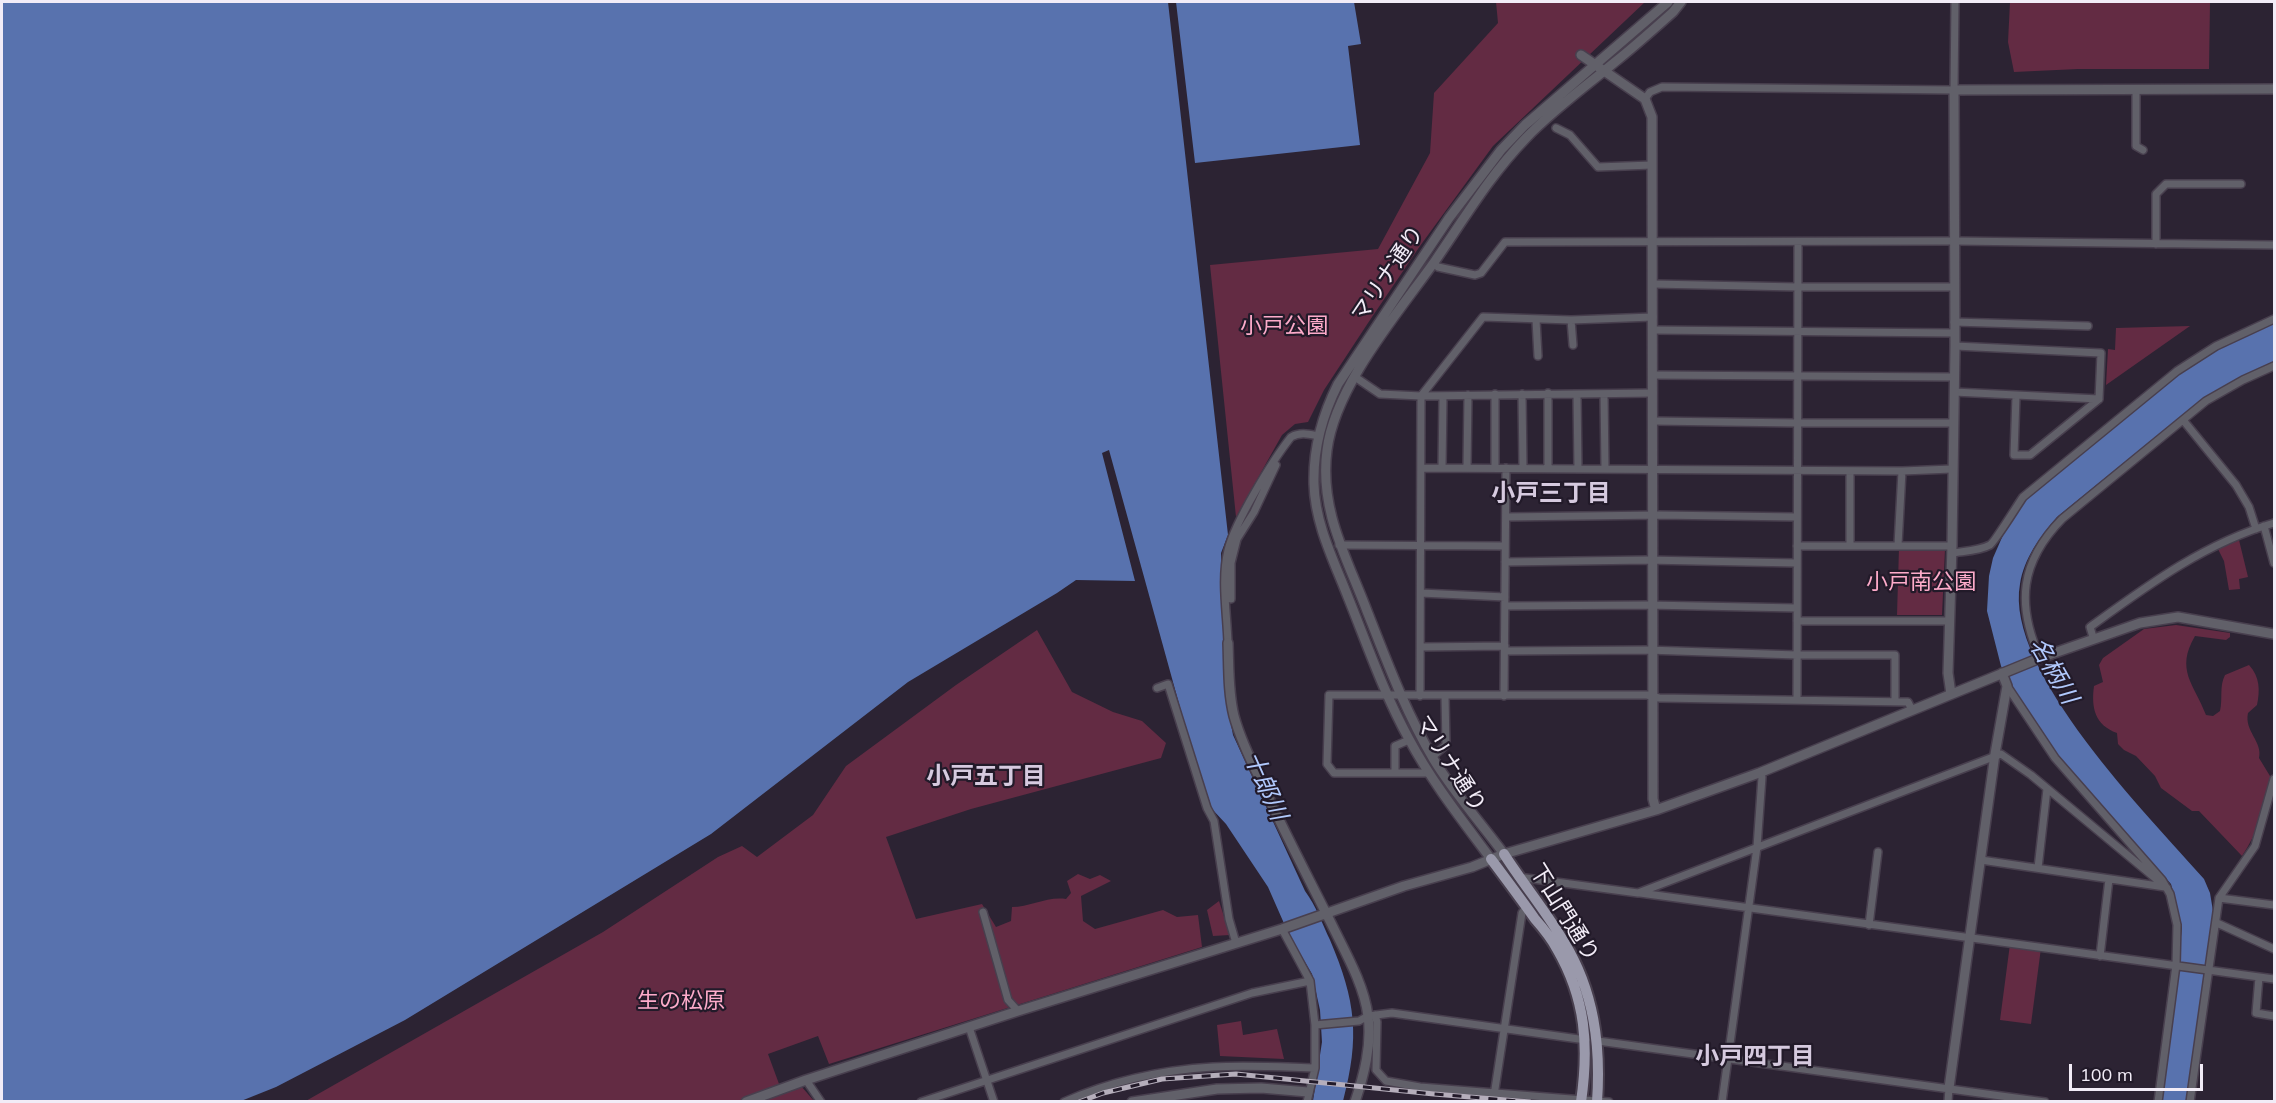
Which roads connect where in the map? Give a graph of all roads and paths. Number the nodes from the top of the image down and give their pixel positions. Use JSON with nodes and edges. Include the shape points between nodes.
{"nodes":[{"id":1,"x":1668,"y":2,"type":"edge"},
{"id":2,"x":1681,"y":2,"type":"edge"},
{"id":3,"x":1955,"y":2,"type":"edge"},
{"id":4,"x":1581,"y":55,"type":"dead end"},
{"id":5,"x":1596,"y":64,"type":"junction"},
{"id":6,"x":1605,"y":70,"type":"junction"},
{"id":7,"x":2274,"y":89,"type":"edge"},
{"id":8,"x":1954,"y":90,"type":"junction"},
{"id":9,"x":2136,"y":91,"type":"junction"},
{"id":10,"x":1645,"y":99,"type":"junction"},
{"id":11,"x":1556,"y":128,"type":"dead end"},
{"id":12,"x":2143,"y":150,"type":"dead end"},
{"id":13,"x":1652,"y":165,"type":"junction"},
{"id":14,"x":2241,"y":183,"type":"dead end"},
{"id":15,"x":1955,"y":241,"type":"junction"},
{"id":16,"x":1652,"y":242,"type":"junction"},
{"id":17,"x":1798,"y":243,"type":"junction"},
{"id":18,"x":2156,"y":244,"type":"junction"},
{"id":19,"x":2274,"y":245,"type":"edge"},
{"id":20,"x":1433,"y":263,"type":"junction"},
{"id":21,"x":1653,"y":284,"type":"junction"},
{"id":22,"x":1798,"y":287,"type":"junction"},
{"id":23,"x":1955,"y":287,"type":"junction"},
{"id":24,"x":1653,"y":317,"type":"junction"},
{"id":25,"x":2274,"y":319,"type":"edge"},
{"id":26,"x":1536,"y":320,"type":"junction"},
{"id":27,"x":1571,"y":320,"type":"junction"},
{"id":28,"x":1954,"y":322,"type":"junction"},
{"id":29,"x":2088,"y":326,"type":"dead end"},
{"id":30,"x":1653,"y":330,"type":"junction"},
{"id":31,"x":1797,"y":330,"type":"junction"},
{"id":32,"x":1954,"y":333,"type":"junction"},
{"id":33,"x":1573,"y":345,"type":"dead end"},
{"id":34,"x":1954,"y":346,"type":"junction"},
{"id":35,"x":1538,"y":356,"type":"dead end"},
{"id":36,"x":2274,"y":366,"type":"edge"},
{"id":37,"x":1653,"y":375,"type":"junction"},
{"id":38,"x":1355,"y":377,"type":"junction"},
{"id":39,"x":1797,"y":377,"type":"junction"},
{"id":40,"x":1953,"y":377,"type":"junction"},
{"id":41,"x":1954,"y":392,"type":"junction"},
{"id":42,"x":1548,"y":393,"type":"junction"},
{"id":43,"x":1653,"y":393,"type":"junction"},
{"id":44,"x":1495,"y":394,"type":"junction"},
{"id":45,"x":1522,"y":394,"type":"junction"},
{"id":46,"x":1604,"y":394,"type":"junction"},
{"id":47,"x":1468,"y":395,"type":"junction"},
{"id":48,"x":1577,"y":395,"type":"junction"},
{"id":49,"x":1421,"y":396,"type":"junction"},
{"id":50,"x":1443,"y":396,"type":"junction"},
{"id":51,"x":2016,"y":396,"type":"junction"},
{"id":52,"x":2098,"y":399,"type":"junction"},
{"id":53,"x":2183,"y":420,"type":"junction"},
{"id":54,"x":1653,"y":421,"type":"junction"},
{"id":55,"x":1797,"y":423,"type":"junction"},
{"id":56,"x":1953,"y":423,"type":"junction"},
{"id":57,"x":1318,"y":436,"type":"junction"},
{"id":58,"x":1421,"y":468,"type":"junction"},
{"id":59,"x":1442,"y":468,"type":"junction"},
{"id":60,"x":1467,"y":468,"type":"junction"},
{"id":61,"x":1495,"y":468,"type":"junction"},
{"id":62,"x":1506,"y":468,"type":"junction"},
{"id":63,"x":1522,"y":468,"type":"junction"},
{"id":64,"x":1548,"y":468,"type":"junction"},
{"id":65,"x":1605,"y":468,"type":"junction"},
{"id":66,"x":1578,"y":469,"type":"junction"},
{"id":67,"x":1653,"y":469,"type":"junction"},
{"id":68,"x":1952,"y":469,"type":"junction"},
{"id":69,"x":1797,"y":471,"type":"junction"},
{"id":70,"x":1850,"y":471,"type":"junction"},
{"id":71,"x":1902,"y":471,"type":"junction"},
{"id":72,"x":1653,"y":515,"type":"junction"},
{"id":73,"x":1506,"y":516,"type":"junction"},
{"id":74,"x":1797,"y":517,"type":"junction"},
{"id":75,"x":2274,"y":523,"type":"edge"},
{"id":76,"x":2260,"y":527,"type":"junction"},
{"id":77,"x":1339,"y":545,"type":"junction"},
{"id":78,"x":1898,"y":545,"type":"junction"},
{"id":79,"x":1421,"y":546,"type":"junction"},
{"id":80,"x":1505,"y":546,"type":"junction"},
{"id":81,"x":1797,"y":546,"type":"junction"},
{"id":82,"x":1850,"y":546,"type":"junction"},
{"id":83,"x":1952,"y":549,"type":"junction"},
{"id":84,"x":1653,"y":561,"type":"junction"},
{"id":85,"x":1505,"y":562,"type":"junction"},
{"id":86,"x":1797,"y":562,"type":"junction"},
{"id":87,"x":2274,"y":563,"type":"edge"},
{"id":88,"x":1421,"y":593,"type":"junction"},
{"id":89,"x":1505,"y":597,"type":"junction"},
{"id":90,"x":1653,"y":605,"type":"junction"},
{"id":91,"x":1505,"y":606,"type":"junction"},
{"id":92,"x":1797,"y":608,"type":"junction"},
{"id":93,"x":1797,"y":621,"type":"junction"},
{"id":94,"x":1949,"y":621,"type":"junction"},
{"id":95,"x":2274,"y":634,"type":"edge"},
{"id":96,"x":2093,"y":637,"type":"junction"},
{"id":97,"x":1228,"y":643,"type":"joint"},
{"id":98,"x":1421,"y":647,"type":"junction"},
{"id":99,"x":1505,"y":648,"type":"junction"},
{"id":100,"x":1653,"y":651,"type":"junction"},
{"id":101,"x":1797,"y":655,"type":"junction"},
{"id":102,"x":2040,"y":658,"type":"junction"},
{"id":103,"x":2002,"y":673,"type":"junction"},
{"id":104,"x":2007,"y":686,"type":"junction"},
{"id":105,"x":1157,"y":688,"type":"dead end"},
{"id":106,"x":1951,"y":693,"type":"junction"},
{"id":107,"x":1387,"y":695,"type":"junction"},
{"id":108,"x":1401,"y":696,"type":"junction"},
{"id":109,"x":1420,"y":696,"type":"junction"},
{"id":110,"x":1445,"y":696,"type":"junction"},
{"id":111,"x":1504,"y":696,"type":"junction"},
{"id":112,"x":1653,"y":697,"type":"junction"},
{"id":113,"x":1797,"y":700,"type":"junction"},
{"id":114,"x":1895,"y":702,"type":"junction"},
{"id":115,"x":1912,"y":710,"type":"junction"},
{"id":116,"x":1409,"y":740,"type":"junction"},
{"id":117,"x":1995,"y":754,"type":"junction"},
{"id":118,"x":1432,"y":757,"type":"junction"},
{"id":119,"x":1395,"y":772,"type":"junction"},
{"id":120,"x":1429,"y":773,"type":"junction"},
{"id":121,"x":1759,"y":773,"type":"junction"},
{"id":122,"x":2274,"y":782,"type":"edge"},
{"id":123,"x":2047,"y":789,"type":"junction"},
{"id":124,"x":1656,"y":810,"type":"junction"},
{"id":125,"x":1757,"y":847,"type":"junction"},
{"id":126,"x":1878,"y":852,"type":"dead end"},
{"id":127,"x":1504,"y":854,"type":"junction"},
{"id":128,"x":1491,"y":859,"type":"junction"},
{"id":129,"x":1981,"y":860,"type":"junction"},
{"id":130,"x":2038,"y":868,"type":"junction"},
{"id":131,"x":1518,"y":877,"type":"junction"},
{"id":132,"x":2109,"y":879,"type":"junction"},
{"id":133,"x":2167,"y":888,"type":"junction"},
{"id":134,"x":1638,"y":893,"type":"junction"},
{"id":135,"x":2219,"y":898,"type":"junction"},
{"id":136,"x":2274,"y":905,"type":"edge"},
{"id":137,"x":1526,"y":907,"type":"junction"},
{"id":138,"x":1747,"y":908,"type":"junction"},
{"id":139,"x":983,"y":912,"type":"dead end"},
{"id":140,"x":1326,"y":914,"type":"junction"},
{"id":141,"x":2217,"y":923,"type":"junction"},
{"id":142,"x":1869,"y":925,"type":"junction"},
{"id":143,"x":1282,"y":928,"type":"junction"},
{"id":144,"x":1970,"y":937,"type":"junction"},
{"id":145,"x":1236,"y":943,"type":"junction"},
{"id":146,"x":2274,"y":949,"type":"edge"},
{"id":147,"x":2100,"y":956,"type":"junction"},
{"id":148,"x":2176,"y":965,"type":"junction"},
{"id":149,"x":2209,"y":970,"type":"junction"},
{"id":150,"x":2259,"y":977,"type":"junction"},
{"id":151,"x":2274,"y":979,"type":"edge"},
{"id":152,"x":1310,"y":981,"type":"junction"},
{"id":153,"x":1018,"y":1011,"type":"junction"},
{"id":154,"x":1372,"y":1016,"type":"junction"},
{"id":155,"x":2274,"y":1016,"type":"edge"},
{"id":156,"x":1319,"y":1025,"type":"junction"},
{"id":157,"x":969,"y":1027,"type":"junction"},
{"id":158,"x":1503,"y":1028,"type":"junction"},
{"id":159,"x":1586,"y":1040,"type":"junction"},
{"id":160,"x":1598,"y":1041,"type":"junction"},
{"id":161,"x":1727,"y":1059,"type":"junction"},
{"id":162,"x":1315,"y":1068,"type":"junction"},
{"id":163,"x":987,"y":1079,"type":"junction"},
{"id":164,"x":806,"y":1080,"type":"junction"},
{"id":165,"x":1949,"y":1088,"type":"junction"},
{"id":166,"x":1307,"y":1096,"type":"edge"},
{"id":167,"x":1494,"y":1097,"type":"edge"},
{"id":168,"x":1581,"y":1100,"type":"edge"},
{"id":169,"x":746,"y":1101,"type":"edge"},
{"id":170,"x":821,"y":1101,"type":"edge"},
{"id":171,"x":921,"y":1101,"type":"edge"},
{"id":172,"x":994,"y":1101,"type":"edge"},
{"id":173,"x":1064,"y":1101,"type":"edge"},
{"id":174,"x":1132,"y":1101,"type":"edge"},
{"id":175,"x":1355,"y":1101,"type":"edge"},
{"id":176,"x":1597,"y":1101,"type":"edge"},
{"id":177,"x":1609,"y":1101,"type":"edge"},
{"id":178,"x":1722,"y":1101,"type":"edge"},
{"id":179,"x":1948,"y":1101,"type":"edge"},
{"id":180,"x":2045,"y":1101,"type":"edge"},
{"id":181,"x":2158,"y":1101,"type":"edge"},
{"id":182,"x":2190,"y":1101,"type":"edge"}],
"edges":[{"from":1,"to":5,"type":"street","name":"マリナ通り"},
{"from":2,"to":6,"type":"street","name":"マリナ通り"},
{"from":3,"to":8,"type":"street"},
{"from":4,"to":5,"type":"street"},
{"from":5,"to":6,"type":"street"},
{"from":5,"to":57,"type":"street","name":"マリナ通り","via":[[1525,125],[1489,164],[1338,384]]},
{"from":6,"to":10,"type":"street"},
{"from":6,"to":20,"type":"street","name":"マリナ通り","via":[[1524,140],[1482,189]]},
{"from":7,"to":9,"type":"street"},
{"from":8,"to":9,"type":"street"},
{"from":8,"to":10,"type":"street","via":[[1662,87]]},
{"from":8,"to":15,"type":"street"},
{"from":9,"to":12,"type":"street","via":[[2136,146]]},
{"from":10,"to":13,"type":"street","via":[[1652,117]]},
{"from":11,"to":13,"type":"street","via":[[1570,135],[1598,167]]},
{"from":13,"to":16,"type":"street"},
{"from":14,"to":18,"type":"street","via":[[2166,184],[2156,194]]},
{"from":15,"to":17,"type":"street"},
{"from":15,"to":18,"type":"street"},
{"from":15,"to":23,"type":"street"},
{"from":16,"to":17,"type":"street"},
{"from":16,"to":20,"type":"street","via":[[1505,242],[1481,273],[1475,275]]},
{"from":16,"to":21,"type":"street"},
{"from":17,"to":22,"type":"street"},
{"from":18,"to":19,"type":"street"},
{"from":20,"to":38,"type":"street","name":"マリナ通り"},
{"from":21,"to":22,"type":"street"},
{"from":21,"to":24,"type":"street"},
{"from":22,"to":23,"type":"street"},
{"from":22,"to":31,"type":"street"},
{"from":23,"to":28,"type":"street"},
{"from":24,"to":27,"type":"street"},
{"from":24,"to":30,"type":"street"},
{"from":25,"to":83,"type":"street","via":[[2216,346],[2177,371],[2023,497],[1993,544],[1982,549]]},
{"from":26,"to":27,"type":"street"},
{"from":26,"to":35,"type":"street"},
{"from":26,"to":49,"type":"street","via":[[1484,317]]},
{"from":27,"to":33,"type":"street"},
{"from":28,"to":29,"type":"street"},
{"from":28,"to":32,"type":"street"},
{"from":30,"to":31,"type":"street"},
{"from":30,"to":37,"type":"street"},
{"from":31,"to":32,"type":"street"},
{"from":31,"to":39,"type":"street"},
{"from":32,"to":34,"type":"street"},
{"from":34,"to":40,"type":"street"},
{"from":34,"to":52,"type":"street","via":[[2101,353]]},
{"from":36,"to":53,"type":"street","via":[[2206,401]]},
{"from":37,"to":39,"type":"street"},
{"from":37,"to":43,"type":"street"},
{"from":38,"to":49,"type":"street","via":[[1380,394]]},
{"from":38,"to":77,"type":"street","name":"マリナ通り","via":[[1338,408],[1326,451],[1330,514]]},
{"from":39,"to":40,"type":"street"},
{"from":39,"to":55,"type":"street"},
{"from":40,"to":41,"type":"street"},
{"from":41,"to":51,"type":"street"},
{"from":41,"to":56,"type":"street"},
{"from":42,"to":45,"type":"street"},
{"from":42,"to":48,"type":"street"},
{"from":42,"to":64,"type":"street"},
{"from":43,"to":46,"type":"street"},
{"from":43,"to":54,"type":"street"},
{"from":44,"to":45,"type":"street"},
{"from":44,"to":47,"type":"street"},
{"from":44,"to":61,"type":"street"},
{"from":45,"to":63,"type":"street"},
{"from":46,"to":48,"type":"street"},
{"from":46,"to":65,"type":"street"},
{"from":47,"to":50,"type":"street"},
{"from":47,"to":60,"type":"street"},
{"from":48,"to":66,"type":"street"},
{"from":49,"to":50,"type":"street"},
{"from":49,"to":58,"type":"street"},
{"from":50,"to":59,"type":"street"},
{"from":51,"to":52,"type":"street"},
{"from":51,"to":52,"type":"street","via":[[2014,455],[2030,455]]},
{"from":53,"to":76,"type":"street","via":[[2236,484]]},
{"from":53,"to":102,"type":"street","via":[[2048,534],[2031,564],[2025,589],[2025,610]]},
{"from":54,"to":55,"type":"street"},
{"from":54,"to":67,"type":"street"},
{"from":55,"to":56,"type":"street"},
{"from":55,"to":69,"type":"street"},
{"from":56,"to":68,"type":"street"},
{"from":57,"to":97,"type":"street","via":[[1291,437],[1235,530],[1226,566]]},
{"from":57,"to":107,"type":"street","name":"マリナ通り","via":[[1314,464],[1317,511]]},
{"from":58,"to":59,"type":"street"},
{"from":58,"to":79,"type":"street"},
{"from":59,"to":60,"type":"street"},
{"from":60,"to":61,"type":"street"},
{"from":61,"to":62,"type":"street"},
{"from":62,"to":63,"type":"street"},
{"from":62,"to":73,"type":"street"},
{"from":63,"to":64,"type":"street"},
{"from":64,"to":66,"type":"street"},
{"from":65,"to":66,"type":"street"},
{"from":65,"to":67,"type":"street"},
{"from":67,"to":69,"type":"street"},
{"from":67,"to":72,"type":"street"},
{"from":68,"to":71,"type":"street"},
{"from":68,"to":83,"type":"street"},
{"from":69,"to":70,"type":"street"},
{"from":69,"to":74,"type":"street"},
{"from":70,"to":71,"type":"street"},
{"from":70,"to":82,"type":"street"},
{"from":71,"to":78,"type":"street"},
{"from":72,"to":73,"type":"street"},
{"from":72,"to":74,"type":"street"},
{"from":72,"to":84,"type":"street"},
{"from":73,"to":80,"type":"street"},
{"from":74,"to":81,"type":"street"},
{"from":75,"to":76,"type":"street"},
{"from":76,"to":87,"type":"street"},
{"from":76,"to":96,"type":"street","via":[[2211,547],[2152,582],[2090,627]]},
{"from":77,"to":79,"type":"street"},
{"from":77,"to":108,"type":"street","name":"マリナ通り"},
{"from":78,"to":82,"type":"street"},
{"from":78,"to":83,"type":"street"},
{"from":79,"to":80,"type":"street"},
{"from":79,"to":88,"type":"street"},
{"from":80,"to":85,"type":"street"},
{"from":81,"to":82,"type":"street"},
{"from":81,"to":86,"type":"street"},
{"from":83,"to":94,"type":"street"},
{"from":84,"to":85,"type":"street"},
{"from":84,"to":86,"type":"street"},
{"from":84,"to":90,"type":"street"},
{"from":85,"to":89,"type":"street"},
{"from":86,"to":92,"type":"street"},
{"from":88,"to":89,"type":"street"},
{"from":88,"to":98,"type":"street"},
{"from":89,"to":91,"type":"street"},
{"from":90,"to":91,"type":"street"},
{"from":90,"to":92,"type":"street"},
{"from":90,"to":100,"type":"street"},
{"from":91,"to":99,"type":"street"},
{"from":92,"to":93,"type":"street"},
{"from":93,"to":94,"type":"street"},
{"from":93,"to":101,"type":"street"},
{"from":94,"to":106,"type":"street"},
{"from":95,"to":96,"type":"street","via":[[2178,617]]},
{"from":96,"to":102,"type":"street"},
{"from":97,"to":140,"type":"street","via":[[1233,714],[1241,739]]},
{"from":98,"to":99,"type":"street"},
{"from":98,"to":109,"type":"street"},
{"from":99,"to":100,"type":"street"},
{"from":99,"to":111,"type":"street"},
{"from":100,"to":101,"type":"street"},
{"from":100,"to":112,"type":"street"},
{"from":101,"to":113,"type":"street"},
{"from":101,"to":114,"type":"street","via":[[1895,655]]},
{"from":102,"to":103,"type":"street"},
{"from":103,"to":104,"type":"street"},
{"from":103,"to":106,"type":"street"},
{"from":104,"to":117,"type":"street"},
{"from":104,"to":133,"type":"street","via":[[2055,758]]},
{"from":105,"to":145,"type":"street","via":[[1168,684],[1214,821]]},
{"from":106,"to":115,"type":"street"},
{"from":107,"to":108,"type":"street"},
{"from":107,"to":116,"type":"street","name":"マリナ通り"},
{"from":107,"to":119,"type":"street","via":[[1329,695],[1327,765],[1335,772]]},
{"from":108,"to":109,"type":"street"},
{"from":108,"to":118,"type":"street","name":"マリナ通り"},
{"from":109,"to":110,"type":"street"},
{"from":110,"to":111,"type":"street"},
{"from":110,"to":118,"type":"street","via":[[1446,745]]},
{"from":111,"to":112,"type":"street"},
{"from":112,"to":113,"type":"street"},
{"from":112,"to":124,"type":"street"},
{"from":113,"to":114,"type":"street"},
{"from":114,"to":115,"type":"street","via":[[1908,702]]},
{"from":115,"to":121,"type":"street"},
{"from":116,"to":119,"type":"street","via":[[1395,747]]},
{"from":116,"to":120,"type":"street","name":"マリナ通り"},
{"from":117,"to":123,"type":"street","via":[[2004,754]]},
{"from":117,"to":125,"type":"street"},
{"from":117,"to":129,"type":"street"},
{"from":118,"to":127,"type":"street","name":"マリナ通り"},
{"from":119,"to":120,"type":"street"},
{"from":120,"to":128,"type":"street","name":"マリナ通り"},
{"from":121,"to":124,"type":"street"},
{"from":121,"to":125,"type":"street","via":[[1762,777]]},
{"from":122,"to":135,"type":"street","via":[[2255,846]]},
{"from":123,"to":130,"type":"street"},
{"from":123,"to":133,"type":"street"},
{"from":124,"to":127,"type":"street"},
{"from":125,"to":134,"type":"street"},
{"from":125,"to":138,"type":"street"},
{"from":126,"to":142,"type":"street"},
{"from":127,"to":128,"type":"street"},
{"from":127,"to":131,"type":"main road","name":"下山門通り"},
{"from":128,"to":137,"type":"main road","name":"下山門通り"},
{"from":128,"to":140,"type":"street"},
{"from":129,"to":130,"type":"street"},
{"from":129,"to":144,"type":"street"},
{"from":130,"to":132,"type":"street"},
{"from":131,"to":134,"type":"street"},
{"from":131,"to":160,"type":"main road","name":"下山門通り","via":[[1565,943],[1583,981]]},
{"from":132,"to":133,"type":"street"},
{"from":132,"to":147,"type":"street"},
{"from":133,"to":148,"type":"street","via":[[2176,916]]},
{"from":134,"to":138,"type":"street"},
{"from":135,"to":136,"type":"street"},
{"from":135,"to":141,"type":"street"},
{"from":137,"to":158,"type":"street"},
{"from":137,"to":159,"type":"main road","name":"下山門通り","via":[[1557,948],[1573,983]]},
{"from":138,"to":142,"type":"street"},
{"from":138,"to":161,"type":"street"},
{"from":139,"to":153,"type":"street","via":[[1008,1000]]},
{"from":140,"to":143,"type":"street"},
{"from":140,"to":154,"type":"street"},
{"from":141,"to":146,"type":"street"},
{"from":141,"to":149,"type":"street"},
{"from":142,"to":144,"type":"street"},
{"from":143,"to":145,"type":"street"},
{"from":143,"to":152,"type":"street"},
{"from":144,"to":147,"type":"street"},
{"from":144,"to":165,"type":"street"},
{"from":145,"to":153,"type":"street"},
{"from":147,"to":148,"type":"street"},
{"from":148,"to":149,"type":"street"},
{"from":148,"to":181,"type":"street"},
{"from":149,"to":150,"type":"street"},
{"from":149,"to":182,"type":"street"},
{"from":150,"to":151,"type":"street"},
{"from":150,"to":155,"type":"street","via":[[2256,1013]]},
{"from":152,"to":156,"type":"street"},
{"from":152,"to":163,"type":"street","via":[[1252,993]]},
{"from":153,"to":157,"type":"street"},
{"from":154,"to":156,"type":"street"},
{"from":154,"to":158,"type":"street","via":[[1392,1012]]},
{"from":154,"to":167,"type":"street","via":[[1377,1022],[1376,1070],[1386,1082]]},
{"from":154,"to":175,"type":"street","via":[[1364,1076]]},
{"from":156,"to":162,"type":"street"},
{"from":157,"to":163,"type":"street"},
{"from":157,"to":164,"type":"street"},
{"from":158,"to":159,"type":"street"},
{"from":158,"to":167,"type":"street"},
{"from":159,"to":168,"type":"main road","name":"下山門通り"},
{"from":160,"to":161,"type":"street"},
{"from":160,"to":176,"type":"main road","name":"下山門通り"},
{"from":161,"to":165,"type":"street"},
{"from":161,"to":178,"type":"street"},
{"from":162,"to":166,"type":"street"},
{"from":162,"to":173,"type":"street","via":[[1214,1067],[1172,1072],[1131,1079]]},
{"from":163,"to":171,"type":"street"},
{"from":163,"to":172,"type":"street"},
{"from":164,"to":169,"type":"street"},
{"from":164,"to":170,"type":"street"},
{"from":165,"to":179,"type":"street"},
{"from":165,"to":180,"type":"street"},
{"from":166,"to":174,"type":"street","via":[[1261,1088],[1217,1089]]},
{"from":167,"to":168,"type":"street"},
{"from":168,"to":176,"type":"street"},
{"from":176,"to":177,"type":"street"}]}
